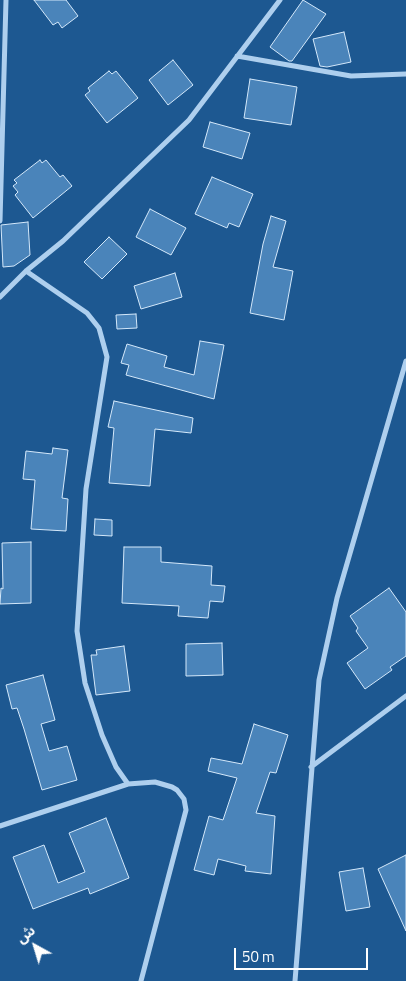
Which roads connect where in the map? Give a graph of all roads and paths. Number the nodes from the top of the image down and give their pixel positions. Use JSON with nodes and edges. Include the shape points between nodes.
{"nodes":[{"id":1,"x":6,"y":0,"type":"edge"},
{"id":2,"x":280,"y":0,"type":"edge"},
{"id":3,"x":237,"y":56,"type":"junction"},
{"id":4,"x":406,"y":74,"type":"edge"},
{"id":5,"x":0,"y":221,"type":"edge"},
{"id":6,"x":26,"y":271,"type":"junction"},
{"id":7,"x":0,"y":297,"type":"edge"},
{"id":8,"x":406,"y":361,"type":"edge"},
{"id":9,"x":406,"y":696,"type":"edge"},
{"id":10,"x":311,"y":767,"type":"junction"},
{"id":11,"x":128,"y":784,"type":"junction"},
{"id":12,"x":0,"y":826,"type":"edge"},
{"id":13,"x":141,"y":981,"type":"edge"},
{"id":14,"x":294,"y":981,"type":"edge"}],
"edges":[{"from":1,"to":5,"type":"street"},
{"from":2,"to":3,"type":"street"},
{"from":3,"to":4,"type":"street","via":[[351,76]]},
{"from":3,"to":6,"type":"street","via":[[189,120],[63,241]]},
{"from":6,"to":7,"type":"street"},
{"from":6,"to":11,"type":"street","via":[[87,313],[99,328],[107,357],[86,489],[77,631],[85,683],[102,735],[116,767]]},
{"from":8,"to":10,"type":"street","via":[[337,598],[319,680]]},
{"from":9,"to":10,"type":"street"},
{"from":10,"to":14,"type":"street"},
{"from":11,"to":12,"type":"street"},
{"from":11,"to":13,"type":"street","via":[[155,782],[172,787],[184,799],[186,810]]}]}
